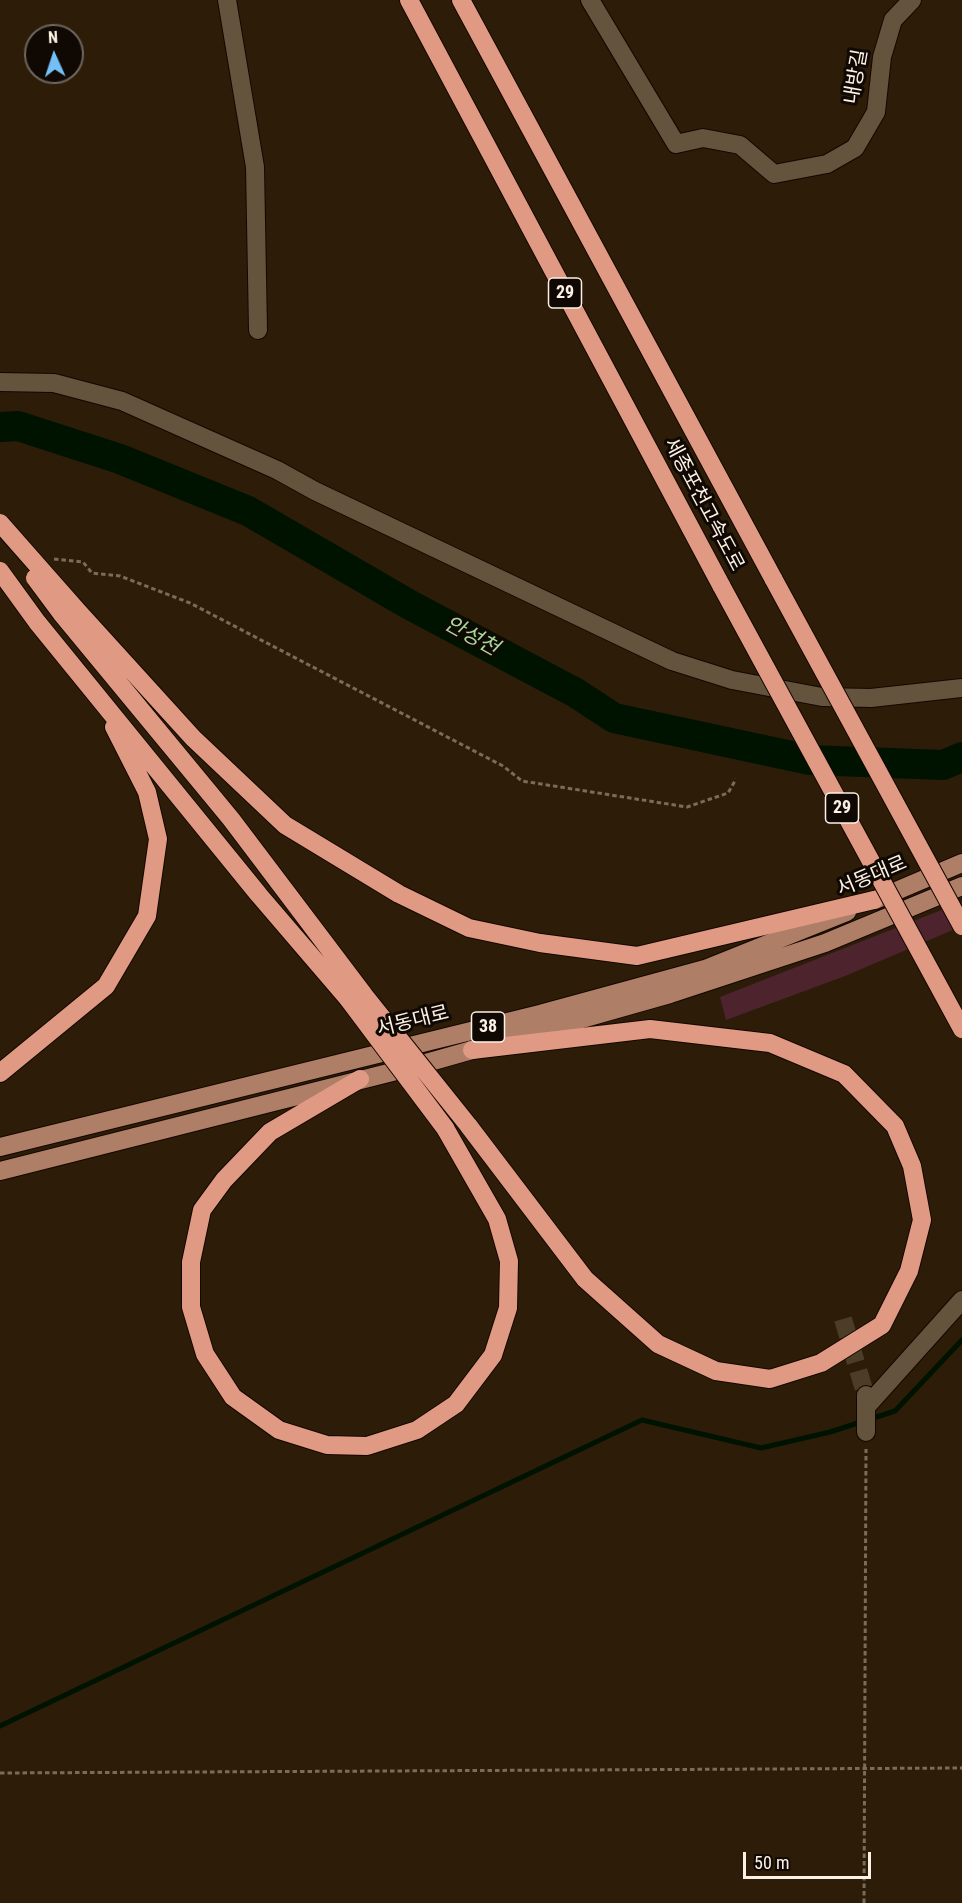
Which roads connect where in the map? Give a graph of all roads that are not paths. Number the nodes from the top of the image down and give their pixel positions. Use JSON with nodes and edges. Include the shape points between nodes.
{"nodes":[{"id":1,"x":227,"y":0,"type":"edge"},
{"id":2,"x":409,"y":0,"type":"edge"},
{"id":3,"x":461,"y":0,"type":"edge"},
{"id":4,"x":590,"y":0,"type":"edge"},
{"id":5,"x":912,"y":0,"type":"edge"},
{"id":6,"x":258,"y":330,"type":"dead end"},
{"id":7,"x":0,"y":382,"type":"edge"},
{"id":8,"x":0,"y":523,"type":"edge"},
{"id":9,"x":0,"y":532,"type":"edge"},
{"id":10,"x":0,"y":571,"type":"edge"},
{"id":11,"x":68,"y":610,"type":"junction"},
{"id":12,"x":962,"y":688,"type":"edge"},
{"id":13,"x":96,"y":693,"type":"junction"},
{"id":14,"x":962,"y":863,"type":"edge"},
{"id":15,"x":962,"y":886,"type":"edge"},
{"id":16,"x":874,"y":900,"type":"junction"},
{"id":17,"x":962,"y":926,"type":"edge"},
{"id":18,"x":357,"y":998,"type":"junction"},
{"id":19,"x":962,"y":1029,"type":"edge"},
{"id":20,"x":472,"y":1050,"type":"junction"},
{"id":21,"x":0,"y":1073,"type":"edge"},
{"id":22,"x":360,"y":1079,"type":"junction"},
{"id":23,"x":0,"y":1147,"type":"edge"},
{"id":24,"x":0,"y":1171,"type":"edge"},
{"id":25,"x":962,"y":1300,"type":"edge"},
{"id":26,"x":866,"y":1432,"type":"road end"}],
"edges":[{"from":1,"to":6,"type":"lane","via":[[255,167]]},
{"from":2,"to":19,"type":"highway","name":"세종포천고속도로","number":"29","bridge":true},
{"from":3,"to":17,"type":"highway","name":"세종포천고속도로","number":"29","bridge":true},
{"from":4,"to":5,"type":"lane","name":"내방길","via":[[675,144],[703,138],[740,145],[774,174],[827,164],[855,148],[876,112],[882,57],[893,20]]},
{"from":7,"to":12,"type":"lane","via":[[54,383],[122,401],[277,470],[672,661],[732,680],[822,697],[871,698]]},
{"from":8,"to":11,"type":"highway","bridge":true},
{"from":9,"to":11,"type":"highway","bridge":true},
{"from":10,"to":13,"type":"highway","bridge":true},
{"from":11,"to":16,"type":"highway","via":[[285,825],[399,894],[469,927],[540,943],[637,956]]},
{"from":11,"to":18,"type":"highway","via":[[231,819]]},
{"from":13,"to":18,"type":"highway","via":[[259,895]]},
{"from":13,"to":21,"type":"highway","via":[[147,792],[158,839],[147,916],[106,986]]},
{"from":14,"to":16,"type":"main road","name":"서동대로","number":"38"},
{"from":15,"to":20,"type":"main road","number":"38","via":[[825,943],[734,975]]},
{"from":16,"to":23,"type":"main road","name":"서동대로","number":"38","via":[[705,969],[540,1014]]},
{"from":18,"to":20,"type":"highway","bridge":true,"via":[[468,1125],[585,1279],[658,1344],[716,1371],[770,1379],[821,1364],[882,1324],[909,1271],[922,1220],[912,1166],[896,1126],[844,1074],[770,1043],[650,1029]]},
{"from":18,"to":22,"type":"highway","bridge":true,"via":[[445,1128],[497,1219],[509,1261],[508,1308],[494,1355],[456,1404],[417,1430],[367,1446],[327,1445],[279,1430],[233,1396],[205,1354],[191,1307],[191,1262],[202,1210],[224,1180],[270,1132]]},
{"from":20,"to":22,"type":"main road","number":"38"},
{"from":22,"to":24,"type":"main road","number":"38"},
{"from":25,"to":26,"type":"lane","via":[[866,1404]]}]}
